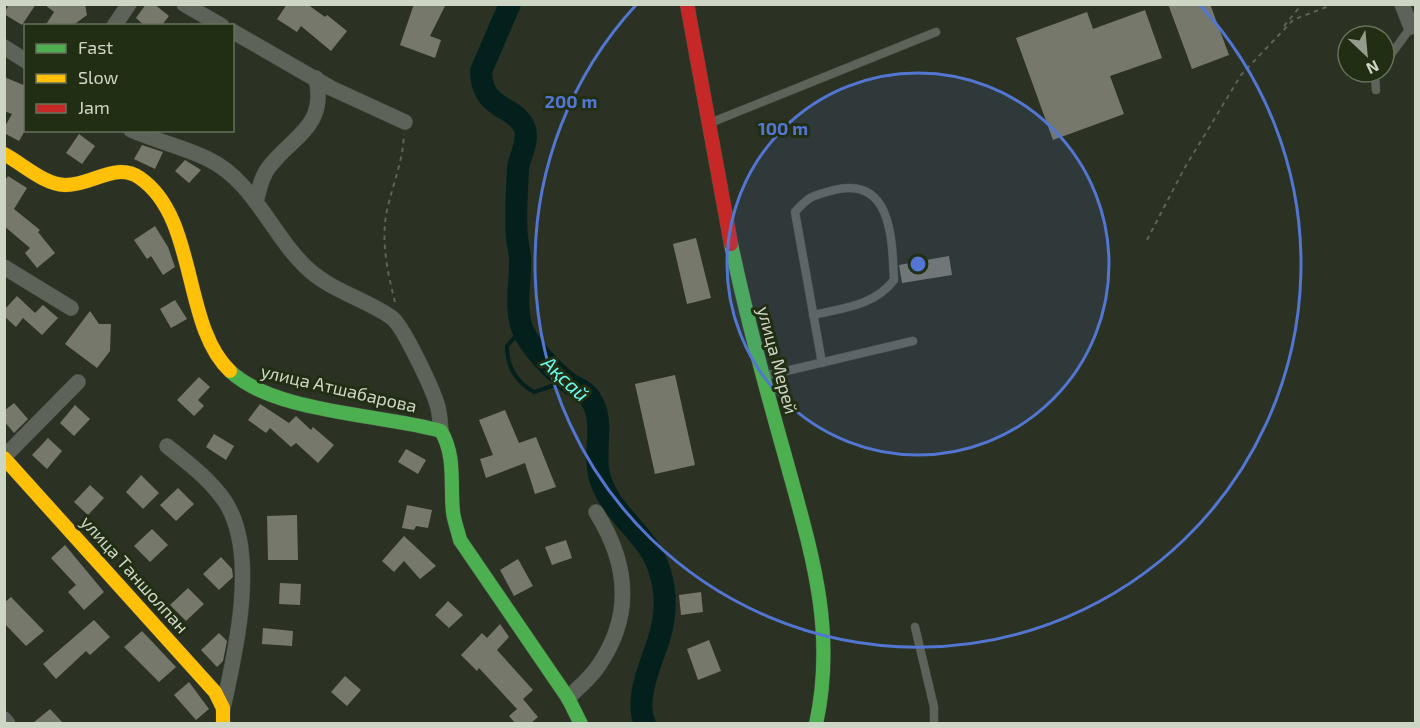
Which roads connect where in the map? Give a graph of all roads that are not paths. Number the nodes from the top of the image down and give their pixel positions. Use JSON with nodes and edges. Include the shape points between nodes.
{"nodes":[{"id":1,"x":129,"y":4,"type":"edge"},
{"id":2,"x":184,"y":4,"type":"edge"},
{"id":3,"x":687,"y":4,"type":"edge"},
{"id":4,"x":1402,"y":4,"type":"edge"},
{"id":5,"x":115,"y":24,"type":"edge"},
{"id":6,"x":219,"y":24,"type":"edge"},
{"id":7,"x":1411,"y":27,"type":"joint"},
{"id":8,"x":234,"y":32,"type":"edge"},
{"id":9,"x":936,"y":32,"type":"dead end"},
{"id":10,"x":4,"y":47,"type":"edge"},
{"id":11,"x":1396,"y":48,"type":"edge"},
{"id":12,"x":24,"y":60,"type":"edge"},
{"id":13,"x":316,"y":78,"type":"junction"},
{"id":14,"x":1376,"y":84,"type":"edge"},
{"id":15,"x":1376,"y":90,"type":"dead end"},
{"id":16,"x":405,"y":122,"type":"road end"},
{"id":17,"x":709,"y":123,"type":"junction"},
{"id":18,"x":136,"y":132,"type":"edge"},
{"id":19,"x":4,"y":154,"type":"edge"},
{"id":20,"x":256,"y":202,"type":"junction"},
{"id":21,"x":4,"y":267,"type":"edge"},
{"id":22,"x":71,"y":308,"type":"dead end"},
{"id":23,"x":813,"y":315,"type":"junction"},
{"id":24,"x":913,"y":341,"type":"dead end"},
{"id":25,"x":822,"y":363,"type":"junction"},
{"id":26,"x":763,"y":376,"type":"junction"},
{"id":27,"x":78,"y":382,"type":"dead end"},
{"id":28,"x":441,"y":432,"type":"junction"},
{"id":29,"x":166,"y":446,"type":"dead end"},
{"id":30,"x":4,"y":458,"type":"edge"},
{"id":31,"x":596,"y":512,"type":"dead end"},
{"id":32,"x":915,"y":627,"type":"dead end"},
{"id":33,"x":568,"y":698,"type":"junction"},
{"id":34,"x":223,"y":716,"type":"edge"},
{"id":35,"x":4,"y":719,"type":"edge"},
{"id":36,"x":8,"y":723,"type":"edge"},
{"id":37,"x":581,"y":723,"type":"edge"},
{"id":38,"x":816,"y":723,"type":"edge"},
{"id":39,"x":934,"y":723,"type":"edge"}],
"edges":[{"from":1,"to":5,"type":"street"},
{"from":2,"to":6,"type":"street"},
{"from":3,"to":17,"type":"street","name":"улица Мерей"},
{"from":4,"to":7,"type":"street"},
{"from":7,"to":11,"type":"lane"},
{"from":8,"to":13,"type":"street"},
{"from":9,"to":17,"type":"lane"},
{"from":10,"to":12,"type":"street"},
{"from":13,"to":16,"type":"street"},
{"from":13,"to":20,"type":"street","via":[[321,98],[309,124],[269,168]]},
{"from":14,"to":15,"type":"lane"},
{"from":17,"to":26,"type":"street","name":"улица Мерей"},
{"from":18,"to":20,"type":"street","via":[[209,159]]},
{"from":19,"to":28,"type":"street","name":"улица Атшабарова","via":[[65,185],[116,171],[141,178],[166,205],[177,228],[212,349],[223,367],[237,379],[257,390],[302,402]]},
{"from":20,"to":28,"type":"street","via":[[272,228],[309,270],[392,317],[402,328],[438,405]]},
{"from":21,"to":22,"type":"street"},
{"from":23,"to":23,"type":"lane","via":[[795,212],[809,196],[850,186],[866,189],[880,203],[892,240],[894,280],[885,292],[863,303]]},
{"from":23,"to":25,"type":"lane"},
{"from":24,"to":25,"type":"lane"},
{"from":25,"to":26,"type":"lane"},
{"from":26,"to":38,"type":"street","name":"улица Мерей","via":[[821,598],[826,672]]},
{"from":27,"to":30,"type":"street"},
{"from":28,"to":33,"type":"street","via":[[451,459],[453,514],[460,540]]},
{"from":29,"to":34,"type":"street","via":[[215,489],[241,539],[234,658]]},
{"from":30,"to":34,"type":"street","name":"улица Таншолпан","via":[[215,692]]},
{"from":31,"to":33,"type":"street","via":[[619,559],[623,607],[616,636],[597,668]]},
{"from":32,"to":39,"type":"lane","via":[[934,707]]},
{"from":33,"to":37,"type":"street"},
{"from":35,"to":36,"type":"street"}]}
